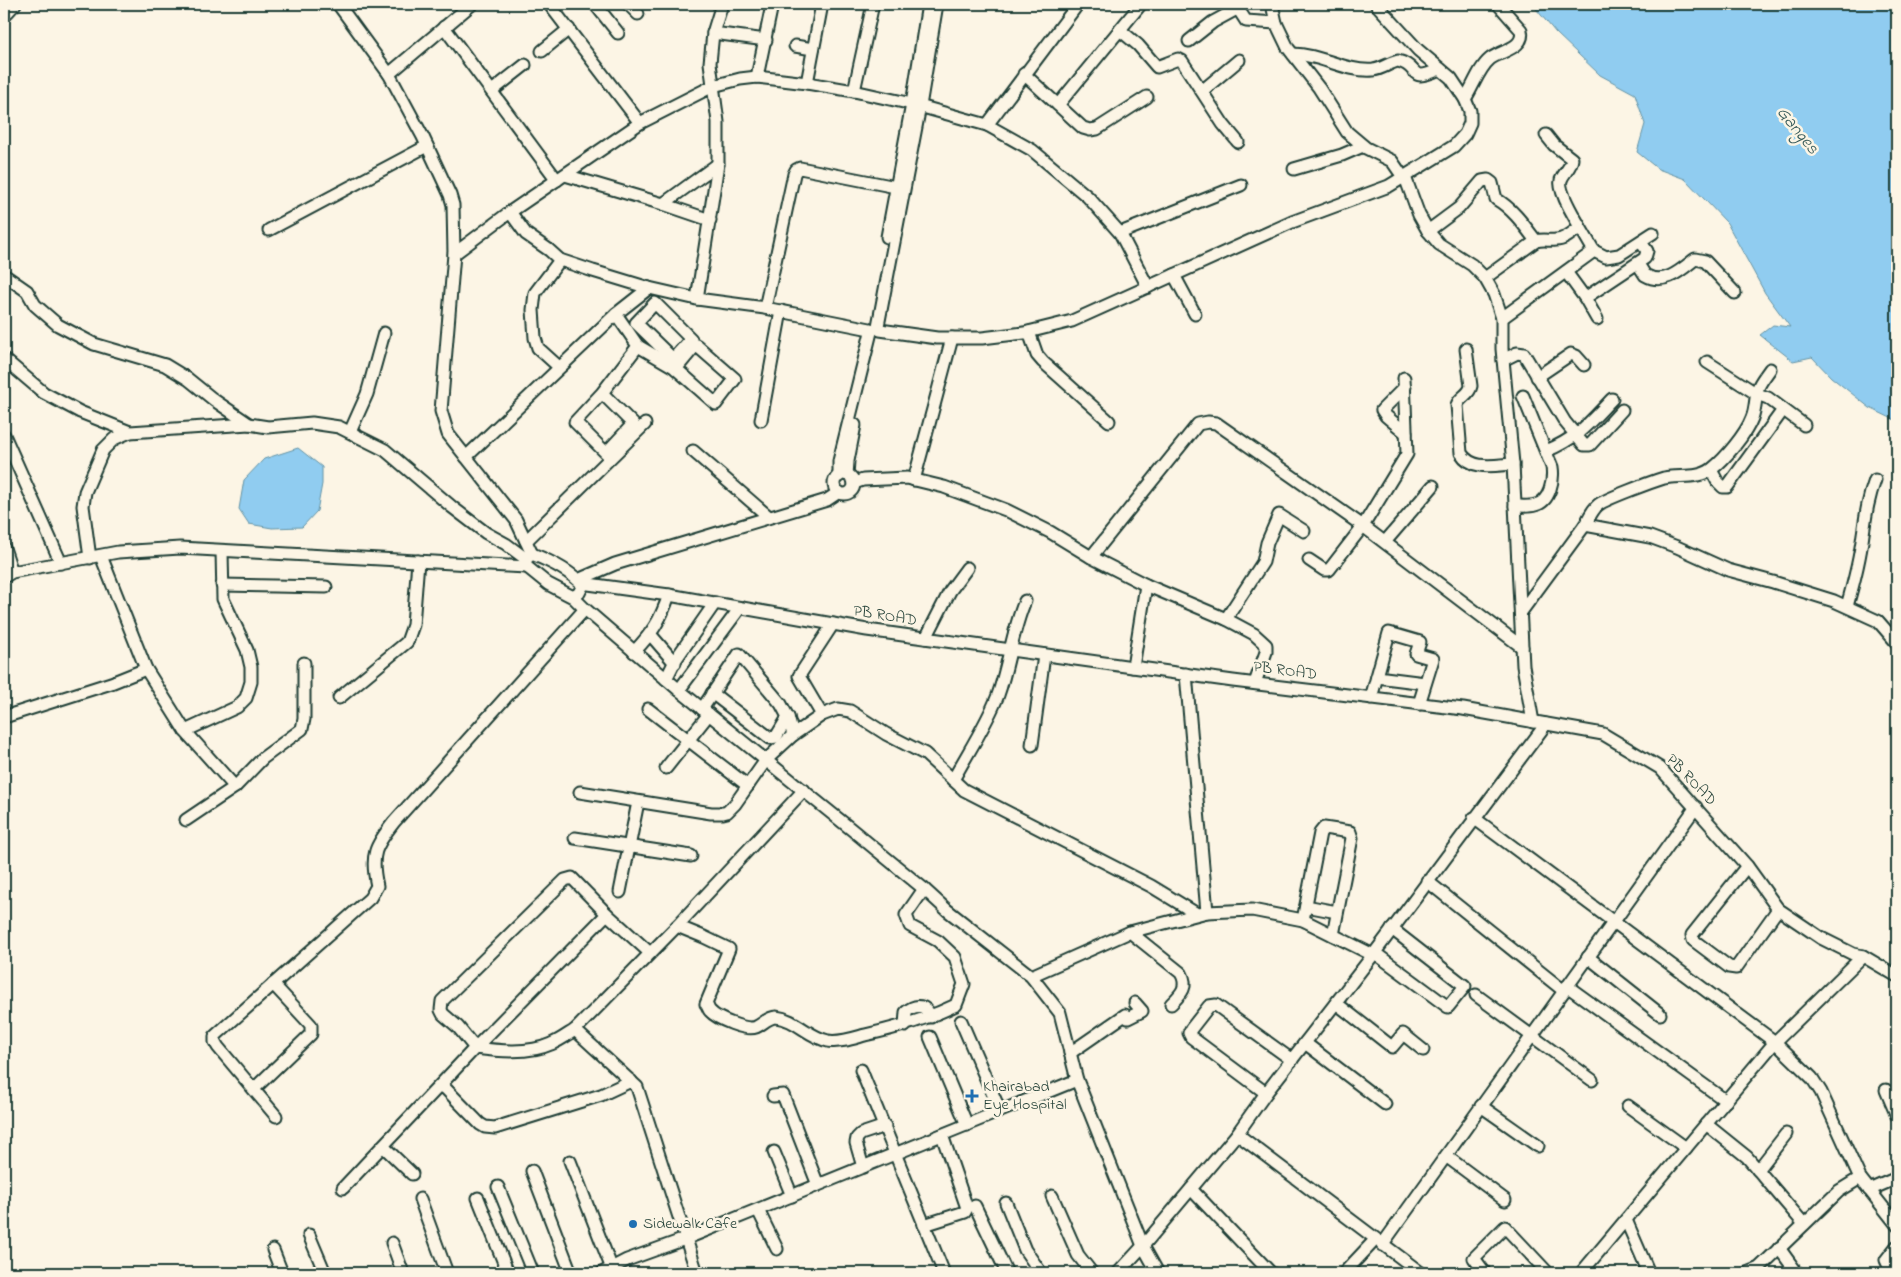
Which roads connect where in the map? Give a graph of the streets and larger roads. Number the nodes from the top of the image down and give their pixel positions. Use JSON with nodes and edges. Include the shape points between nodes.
{"nodes":[{"id":1,"x":14,"y":4,"type":"edge"},
{"id":2,"x":472,"y":4,"type":"edge"},
{"id":3,"x":549,"y":4,"type":"edge"},
{"id":4,"x":595,"y":4,"type":"edge"},
{"id":5,"x":628,"y":4,"type":"edge"},
{"id":6,"x":722,"y":4,"type":"edge"},
{"id":7,"x":822,"y":4,"type":"edge"},
{"id":8,"x":872,"y":4,"type":"edge"},
{"id":9,"x":928,"y":4,"type":"edge"},
{"id":10,"x":937,"y":4,"type":"edge"},
{"id":11,"x":1078,"y":4,"type":"edge"},
{"id":12,"x":1141,"y":4,"type":"edge"},
{"id":13,"x":1272,"y":4,"type":"edge"},
{"id":14,"x":1376,"y":4,"type":"edge"},
{"id":15,"x":1498,"y":4,"type":"edge"},
{"id":16,"x":772,"y":5,"type":"dead end"},
{"id":17,"x":345,"y":6,"type":"edge"},
{"id":18,"x":1236,"y":6,"type":"edge"},
{"id":19,"x":638,"y":14,"type":"dead end"},
{"id":20,"x":4,"y":16,"type":"edge"},
{"id":21,"x":1276,"y":23,"type":"junction"},
{"id":22,"x":444,"y":27,"type":"junction"},
{"id":23,"x":569,"y":29,"type":"junction"},
{"id":24,"x":1120,"y":30,"type":"junction"},
{"id":25,"x":618,"y":33,"type":"dead end"},
{"id":26,"x":713,"y":33,"type":"junction"},
{"id":27,"x":766,"y":40,"type":"junction"},
{"id":28,"x":1189,"y":41,"type":"dead end"},
{"id":29,"x":795,"y":46,"type":"dead end"},
{"id":30,"x":813,"y":49,"type":"junction"},
{"id":31,"x":542,"y":51,"type":"dead end"},
{"id":32,"x":1293,"y":54,"type":"junction"},
{"id":33,"x":1239,"y":60,"type":"dead end"},
{"id":34,"x":524,"y":65,"type":"dead end"},
{"id":35,"x":1440,"y":69,"type":"junction"},
{"id":36,"x":389,"y":74,"type":"junction"},
{"id":37,"x":1024,"y":74,"type":"junction"},
{"id":38,"x":757,"y":77,"type":"junction"},
{"id":39,"x":807,"y":83,"type":"junction"},
{"id":40,"x":713,"y":86,"type":"junction"},
{"id":41,"x":492,"y":91,"type":"junction"},
{"id":42,"x":854,"y":91,"type":"junction"},
{"id":43,"x":1202,"y":92,"type":"junction"},
{"id":44,"x":1148,"y":97,"type":"dead end"},
{"id":45,"x":1465,"y":99,"type":"junction"},
{"id":46,"x":916,"y":105,"type":"junction"},
{"id":47,"x":1058,"y":105,"type":"junction"},
{"id":48,"x":640,"y":123,"type":"junction"},
{"id":49,"x":987,"y":125,"type":"junction"},
{"id":50,"x":1546,"y":135,"type":"dead end"},
{"id":51,"x":1238,"y":142,"type":"dead end"},
{"id":52,"x":427,"y":146,"type":"junction"},
{"id":53,"x":1363,"y":146,"type":"junction"},
{"id":54,"x":718,"y":164,"type":"junction"},
{"id":55,"x":1294,"y":169,"type":"dead end"},
{"id":56,"x":1404,"y":177,"type":"junction"},
{"id":57,"x":561,"y":178,"type":"junction"},
{"id":58,"x":1241,"y":185,"type":"dead end"},
{"id":59,"x":896,"y":186,"type":"junction"},
{"id":60,"x":664,"y":204,"type":"junction"},
{"id":61,"x":510,"y":212,"type":"junction"},
{"id":62,"x":710,"y":220,"type":"junction"},
{"id":63,"x":1580,"y":227,"type":"junction"},
{"id":64,"x":269,"y":230,"type":"dead end"},
{"id":65,"x":1428,"y":231,"type":"junction"},
{"id":66,"x":1653,"y":233,"type":"dead end"},
{"id":67,"x":1120,"y":234,"type":"junction"},
{"id":68,"x":1536,"y":240,"type":"junction"},
{"id":69,"x":1641,"y":242,"type":"junction"},
{"id":70,"x":1594,"y":251,"type":"junction"},
{"id":71,"x":454,"y":254,"type":"junction"},
{"id":72,"x":560,"y":260,"type":"junction"},
{"id":73,"x":1638,"y":264,"type":"junction"},
{"id":74,"x":1566,"y":272,"type":"junction"},
{"id":75,"x":4,"y":275,"type":"edge"},
{"id":76,"x":1174,"y":275,"type":"junction"},
{"id":77,"x":1485,"y":278,"type":"junction"},
{"id":78,"x":1148,"y":287,"type":"junction"},
{"id":79,"x":649,"y":288,"type":"junction"},
{"id":80,"x":1735,"y":293,"type":"dead end"},
{"id":81,"x":1585,"y":298,"type":"junction"},
{"id":82,"x":697,"y":299,"type":"junction"},
{"id":83,"x":766,"y":308,"type":"junction"},
{"id":84,"x":619,"y":311,"type":"junction"},
{"id":85,"x":781,"y":311,"type":"junction"},
{"id":86,"x":1195,"y":314,"type":"dead end"},
{"id":87,"x":1502,"y":318,"type":"junction"},
{"id":88,"x":1598,"y":319,"type":"dead end"},
{"id":89,"x":636,"y":323,"type":"junction"},
{"id":90,"x":875,"y":329,"type":"junction"},
{"id":91,"x":1029,"y":332,"type":"junction"},
{"id":92,"x":384,"y":333,"type":"dead end"},
{"id":93,"x":952,"y":338,"type":"junction"},
{"id":94,"x":638,"y":346,"type":"junction"},
{"id":95,"x":1466,"y":349,"type":"dead end"},
{"id":96,"x":4,"y":359,"type":"edge"},
{"id":97,"x":1503,"y":360,"type":"junction"},
{"id":98,"x":1707,"y":362,"type":"dead end"},
{"id":99,"x":1584,"y":365,"type":"dead end"},
{"id":100,"x":559,"y":367,"type":"junction"},
{"id":101,"x":676,"y":369,"type":"junction"},
{"id":102,"x":1770,"y":369,"type":"dead end"},
{"id":103,"x":1540,"y":382,"type":"junction"},
{"id":104,"x":1506,"y":391,"type":"junction"},
{"id":105,"x":602,"y":393,"type":"junction"},
{"id":106,"x":1757,"y":394,"type":"junction"},
{"id":107,"x":1523,"y":396,"type":"junction"},
{"id":108,"x":1612,"y":399,"type":"dead end"},
{"id":109,"x":1622,"y":410,"type":"dead end"},
{"id":110,"x":1783,"y":410,"type":"junction"},
{"id":111,"x":1753,"y":415,"type":"junction"},
{"id":112,"x":760,"y":420,"type":"dead end"},
{"id":113,"x":1109,"y":421,"type":"dead end"},
{"id":114,"x":249,"y":424,"type":"junction"},
{"id":115,"x":644,"y":424,"type":"dead end"},
{"id":116,"x":1804,"y":425,"type":"dead end"},
{"id":117,"x":1769,"y":429,"type":"junction"},
{"id":118,"x":130,"y":432,"type":"junction"},
{"id":119,"x":350,"y":432,"type":"junction"},
{"id":120,"x":1406,"y":432,"type":"junction"},
{"id":121,"x":4,"y":435,"type":"edge"},
{"id":122,"x":1576,"y":436,"type":"junction"},
{"id":123,"x":693,"y":451,"type":"dead end"},
{"id":124,"x":1546,"y":451,"type":"junction"},
{"id":125,"x":466,"y":458,"type":"junction"},
{"id":126,"x":1513,"y":464,"type":"junction"},
{"id":127,"x":1711,"y":470,"type":"junction"},
{"id":128,"x":847,"y":478,"type":"junction"},
{"id":129,"x":914,"y":480,"type":"junction"},
{"id":130,"x":1875,"y":480,"type":"dead end"},
{"id":131,"x":1433,"y":486,"type":"dead end"},
{"id":132,"x":839,"y":492,"type":"junction"},
{"id":133,"x":1515,"y":506,"type":"junction"},
{"id":134,"x":769,"y":517,"type":"junction"},
{"id":135,"x":1585,"y":524,"type":"junction"},
{"id":136,"x":1363,"y":526,"type":"junction"},
{"id":137,"x":1304,"y":530,"type":"dead end"},
{"id":138,"x":526,"y":540,"type":"junction"},
{"id":139,"x":1385,"y":542,"type":"junction"},
{"id":140,"x":4,"y":548,"type":"edge"},
{"id":141,"x":222,"y":551,"type":"junction"},
{"id":142,"x":96,"y":557,"type":"junction"},
{"id":143,"x":1091,"y":557,"type":"junction"},
{"id":144,"x":528,"y":560,"type":"junction"},
{"id":145,"x":1309,"y":560,"type":"dead end"},
{"id":146,"x":418,"y":561,"type":"junction"},
{"id":147,"x":60,"y":563,"type":"junction"},
{"id":148,"x":967,"y":568,"type":"dead end"},
{"id":149,"x":8,"y":575,"type":"edge"},
{"id":150,"x":579,"y":581,"type":"junction"},
{"id":151,"x":222,"y":585,"type":"junction"},
{"id":152,"x":1146,"y":586,"type":"junction"},
{"id":153,"x":326,"y":587,"type":"dead end"},
{"id":154,"x":669,"y":595,"type":"junction"},
{"id":155,"x":573,"y":597,"type":"junction"},
{"id":156,"x":1025,"y":601,"type":"dead end"},
{"id":157,"x":715,"y":603,"type":"junction"},
{"id":158,"x":1847,"y":606,"type":"junction"},
{"id":159,"x":740,"y":608,"type":"junction"},
{"id":160,"x":585,"y":609,"type":"junction"},
{"id":161,"x":1521,"y":612,"type":"junction"},
{"id":162,"x":1226,"y":619,"type":"junction"},
{"id":163,"x":833,"y":624,"type":"junction"},
{"id":164,"x":650,"y":634,"type":"junction"},
{"id":165,"x":926,"y":638,"type":"junction"},
{"id":166,"x":1897,"y":643,"type":"edge"},
{"id":167,"x":1522,"y":647,"type":"junction"},
{"id":168,"x":1011,"y":650,"type":"junction"},
{"id":169,"x":634,"y":652,"type":"junction"},
{"id":170,"x":1044,"y":655,"type":"junction"},
{"id":171,"x":304,"y":663,"type":"dead end"},
{"id":172,"x":675,"y":663,"type":"junction"},
{"id":173,"x":1133,"y":667,"type":"junction"},
{"id":174,"x":146,"y":669,"type":"junction"},
{"id":175,"x":1186,"y":674,"type":"junction"},
{"id":176,"x":1377,"y":677,"type":"junction"},
{"id":177,"x":666,"y":679,"type":"junction"},
{"id":178,"x":1255,"y":683,"type":"junction"},
{"id":179,"x":1425,"y":683,"type":"junction"},
{"id":180,"x":679,"y":690,"type":"junction"},
{"id":181,"x":712,"y":693,"type":"junction"},
{"id":182,"x":339,"y":698,"type":"dead end"},
{"id":183,"x":1371,"y":698,"type":"junction"},
{"id":184,"x":1419,"y":704,"type":"junction"},
{"id":185,"x":648,"y":709,"type":"dead end"},
{"id":186,"x":705,"y":711,"type":"junction"},
{"id":187,"x":822,"y":715,"type":"junction"},
{"id":188,"x":4,"y":717,"type":"edge"},
{"id":189,"x":788,"y":717,"type":"junction"},
{"id":190,"x":1533,"y":722,"type":"junction"},
{"id":191,"x":1546,"y":724,"type":"junction"},
{"id":192,"x":185,"y":731,"type":"junction"},
{"id":193,"x":793,"y":735,"type":"junction"},
{"id":194,"x":689,"y":740,"type":"junction"},
{"id":195,"x":1032,"y":745,"type":"dead end"},
{"id":196,"x":766,"y":760,"type":"junction"},
{"id":197,"x":666,"y":768,"type":"dead end"},
{"id":198,"x":953,"y":780,"type":"junction"},
{"id":199,"x":748,"y":786,"type":"junction"},
{"id":200,"x":235,"y":787,"type":"junction"},
{"id":201,"x":804,"y":790,"type":"junction"},
{"id":202,"x":580,"y":792,"type":"dead end"},
{"id":203,"x":638,"y":802,"type":"junction"},
{"id":204,"x":1696,"y":807,"type":"junction"},
{"id":205,"x":1474,"y":818,"type":"junction"},
{"id":206,"x":186,"y":820,"type":"dead end"},
{"id":207,"x":575,"y":838,"type":"dead end"},
{"id":208,"x":629,"y":846,"type":"junction"},
{"id":209,"x":691,"y":856,"type":"dead end"},
{"id":210,"x":1747,"y":866,"type":"junction"},
{"id":211,"x":1427,"y":881,"type":"junction"},
{"id":212,"x":924,"y":889,"type":"junction"},
{"id":213,"x":620,"y":892,"type":"dead end"},
{"id":214,"x":1306,"y":906,"type":"junction"},
{"id":215,"x":1778,"y":909,"type":"junction"},
{"id":216,"x":1337,"y":912,"type":"junction"},
{"id":217,"x":1202,"y":913,"type":"junction"},
{"id":218,"x":607,"y":914,"type":"junction"},
{"id":219,"x":1303,"y":920,"type":"junction"},
{"id":220,"x":1614,"y":920,"type":"junction"},
{"id":221,"x":677,"y":926,"type":"junction"},
{"id":222,"x":1392,"y":929,"type":"junction"},
{"id":223,"x":1130,"y":932,"type":"junction"},
{"id":224,"x":1333,"y":935,"type":"junction"},
{"id":225,"x":650,"y":953,"type":"junction"},
{"id":226,"x":1374,"y":954,"type":"junction"},
{"id":227,"x":1863,"y":956,"type":"junction"},
{"id":228,"x":1588,"y":957,"type":"junction"},
{"id":229,"x":1031,"y":976,"type":"junction"},
{"id":230,"x":1897,"y":976,"type":"edge"},
{"id":231,"x":273,"y":984,"type":"junction"},
{"id":232,"x":1566,"y":988,"type":"junction"},
{"id":233,"x":1476,"y":995,"type":"dead end"},
{"id":234,"x":1135,"y":1003,"type":"dead end"},
{"id":235,"x":1336,"y":1003,"type":"junction"},
{"id":236,"x":1171,"y":1004,"type":"dead end"},
{"id":237,"x":1660,"y":1014,"type":"dead end"},
{"id":238,"x":961,"y":1021,"type":"dead end"},
{"id":239,"x":575,"y":1030,"type":"junction"},
{"id":240,"x":1531,"y":1036,"type":"junction"},
{"id":241,"x":930,"y":1038,"type":"dead end"},
{"id":242,"x":1775,"y":1042,"type":"junction"},
{"id":243,"x":1305,"y":1043,"type":"junction"},
{"id":244,"x":475,"y":1048,"type":"junction"},
{"id":245,"x":1423,"y":1050,"type":"dead end"},
{"id":246,"x":1070,"y":1053,"type":"junction"},
{"id":247,"x":1292,"y":1060,"type":"junction"},
{"id":248,"x":861,"y":1070,"type":"dead end"},
{"id":249,"x":1077,"y":1080,"type":"junction"},
{"id":250,"x":1592,"y":1080,"type":"dead end"},
{"id":251,"x":631,"y":1081,"type":"junction"},
{"id":252,"x":442,"y":1085,"type":"junction"},
{"id":253,"x":254,"y":1089,"type":"junction"},
{"id":254,"x":1886,"y":1090,"type":"dead end"},
{"id":255,"x":1266,"y":1093,"type":"junction"},
{"id":256,"x":773,"y":1096,"type":"dead end"},
{"id":257,"x":1726,"y":1101,"type":"junction"},
{"id":258,"x":1385,"y":1104,"type":"dead end"},
{"id":259,"x":1481,"y":1106,"type":"junction"},
{"id":260,"x":1628,"y":1106,"type":"dead end"},
{"id":261,"x":1000,"y":1111,"type":"junction"},
{"id":262,"x":276,"y":1116,"type":"dead end"},
{"id":263,"x":1897,"y":1116,"type":"edge"},
{"id":264,"x":1706,"y":1124,"type":"junction"},
{"id":265,"x":967,"y":1125,"type":"junction"},
{"id":266,"x":884,"y":1126,"type":"junction"},
{"id":267,"x":1237,"y":1134,"type":"junction"},
{"id":268,"x":1786,"y":1134,"type":"dead end"},
{"id":269,"x":942,"y":1135,"type":"junction"},
{"id":270,"x":383,"y":1146,"type":"junction"},
{"id":271,"x":1538,"y":1146,"type":"dead end"},
{"id":272,"x":1686,"y":1148,"type":"junction"},
{"id":273,"x":774,"y":1152,"type":"dead end"},
{"id":274,"x":896,"y":1154,"type":"junction"},
{"id":275,"x":1446,"y":1156,"type":"junction"},
{"id":276,"x":570,"y":1162,"type":"dead end"},
{"id":277,"x":863,"y":1167,"type":"junction"},
{"id":278,"x":532,"y":1170,"type":"dead end"},
{"id":279,"x":1758,"y":1170,"type":"junction"},
{"id":280,"x":412,"y":1174,"type":"dead end"},
{"id":281,"x":1860,"y":1178,"type":"junction"},
{"id":282,"x":1897,"y":1178,"type":"edge"},
{"id":283,"x":818,"y":1185,"type":"junction"},
{"id":284,"x":498,"y":1187,"type":"dead end"},
{"id":285,"x":343,"y":1188,"type":"dead end"},
{"id":286,"x":1191,"y":1189,"type":"junction"},
{"id":287,"x":1869,"y":1190,"type":"junction"},
{"id":288,"x":792,"y":1196,"type":"junction"},
{"id":289,"x":1052,"y":1196,"type":"dead end"},
{"id":290,"x":420,"y":1198,"type":"dead end"},
{"id":291,"x":478,"y":1198,"type":"dead end"},
{"id":292,"x":1505,"y":1200,"type":"dead end"},
{"id":293,"x":1006,"y":1203,"type":"dead end"},
{"id":294,"x":975,"y":1206,"type":"dead end"},
{"id":295,"x":758,"y":1210,"type":"junction"},
{"id":296,"x":1626,"y":1220,"type":"junction"},
{"id":297,"x":1804,"y":1224,"type":"junction"},
{"id":298,"x":924,"y":1225,"type":"junction"},
{"id":299,"x":1897,"y":1225,"type":"edge"},
{"id":300,"x":309,"y":1235,"type":"dead end"},
{"id":301,"x":685,"y":1240,"type":"junction"},
{"id":302,"x":1379,"y":1242,"type":"junction"},
{"id":303,"x":392,"y":1243,"type":"dead end"},
{"id":304,"x":1144,"y":1246,"type":"junction"},
{"id":305,"x":1897,"y":1246,"type":"edge"},
{"id":306,"x":1779,"y":1248,"type":"junction"},
{"id":307,"x":777,"y":1249,"type":"dead end"},
{"id":308,"x":273,"y":1250,"type":"dead end"},
{"id":309,"x":1761,"y":1270,"type":"edge"},
{"id":310,"x":607,"y":1271,"type":"edge"},
{"id":311,"x":282,"y":1273,"type":"edge"},
{"id":312,"x":325,"y":1273,"type":"edge"},
{"id":313,"x":403,"y":1273,"type":"edge"},
{"id":314,"x":447,"y":1273,"type":"edge"},
{"id":315,"x":508,"y":1273,"type":"edge"},
{"id":316,"x":533,"y":1273,"type":"edge"},
{"id":317,"x":571,"y":1273,"type":"edge"},
{"id":318,"x":697,"y":1273,"type":"edge"},
{"id":319,"x":944,"y":1273,"type":"edge"},
{"id":320,"x":1007,"y":1273,"type":"edge"},
{"id":321,"x":1041,"y":1273,"type":"edge"},
{"id":322,"x":1092,"y":1273,"type":"edge"},
{"id":323,"x":1118,"y":1273,"type":"edge"},
{"id":324,"x":1158,"y":1273,"type":"edge"},
{"id":325,"x":1271,"y":1273,"type":"edge"},
{"id":326,"x":1344,"y":1273,"type":"edge"},
{"id":327,"x":1421,"y":1273,"type":"edge"},
{"id":328,"x":1485,"y":1273,"type":"edge"},
{"id":329,"x":1548,"y":1273,"type":"edge"},
{"id":330,"x":1581,"y":1273,"type":"edge"},
{"id":331,"x":1649,"y":1273,"type":"edge"},
{"id":332,"x":1747,"y":1273,"type":"edge"},
{"id":333,"x":1797,"y":1273,"type":"edge"},
{"id":334,"x":1892,"y":1273,"type":"edge"}],
"edges":[{"from":1,"to":20,"type":"street"},
{"from":2,"to":22,"type":"street"},
{"from":3,"to":23,"type":"street"},
{"from":4,"to":25,"type":"street"},
{"from":5,"to":19,"type":"street"},
{"from":6,"to":26,"type":"street"},
{"from":7,"to":30,"type":"street"},
{"from":8,"to":42,"type":"street"},
{"from":9,"to":46,"type":"street"},
{"from":10,"to":46,"type":"street"},
{"from":11,"to":37,"type":"street"},
{"from":12,"to":24,"type":"street"},
{"from":13,"to":21,"type":"street"},
{"from":14,"to":35,"type":"street"},
{"from":15,"to":45,"type":"street","via":[[1523,36],[1520,42],[1484,65]]},
{"from":16,"to":27,"type":"street"},
{"from":17,"to":36,"type":"street"},
{"from":18,"to":21,"type":"street","via":[[1246,21]]},
{"from":18,"to":28,"type":"street"},
{"from":21,"to":32,"type":"street"},
{"from":22,"to":36,"type":"street"},
{"from":22,"to":41,"type":"street"},
{"from":23,"to":31,"type":"street"},
{"from":23,"to":48,"type":"street"},
{"from":24,"to":43,"type":"street","via":[[1157,67],[1178,58],[1182,61]]},
{"from":24,"to":47,"type":"street"},
{"from":26,"to":27,"type":"street"},
{"from":26,"to":40,"type":"street","via":[[710,63]]},
{"from":27,"to":38,"type":"street"},
{"from":29,"to":30,"type":"street"},
{"from":30,"to":39,"type":"street"},
{"from":32,"to":35,"type":"street","via":[[1362,70],[1382,69],[1398,61],[1420,76]]},
{"from":32,"to":53,"type":"street","via":[[1347,132]]},
{"from":33,"to":43,"type":"street"},
{"from":34,"to":41,"type":"street"},
{"from":35,"to":45,"type":"street","via":[[1451,78]]},
{"from":36,"to":52,"type":"street"},
{"from":37,"to":47,"type":"street"},
{"from":37,"to":49,"type":"street"},
{"from":38,"to":39,"type":"street"},
{"from":38,"to":40,"type":"street"},
{"from":39,"to":42,"type":"street"},
{"from":40,"to":48,"type":"street"},
{"from":40,"to":54,"type":"street","via":[[718,122]]},
{"from":41,"to":57,"type":"street"},
{"from":42,"to":46,"type":"street"},
{"from":43,"to":51,"type":"street"},
{"from":44,"to":47,"type":"street","via":[[1097,129],[1090,130],[1083,128]]},
{"from":45,"to":56,"type":"street","via":[[1471,119],[1465,134],[1454,146]]},
{"from":46,"to":49,"type":"street"},
{"from":46,"to":59,"type":"street"},
{"from":46,"to":90,"type":"street"},
{"from":48,"to":57,"type":"street"},
{"from":49,"to":67,"type":"street","via":[[1032,150],[1088,197]]},
{"from":50,"to":63,"type":"street","via":[[1572,159],[1560,187]]},
{"from":52,"to":64,"type":"street"},
{"from":52,"to":71,"type":"street","via":[[453,205]]},
{"from":53,"to":55,"type":"street"},
{"from":53,"to":56,"type":"street","via":[[1392,160]]},
{"from":54,"to":60,"type":"street"},
{"from":54,"to":62,"type":"street"},
{"from":56,"to":65,"type":"street"},
{"from":56,"to":76,"type":"street","via":[[1389,186],[1292,222]]},
{"from":57,"to":60,"type":"street"},
{"from":57,"to":61,"type":"street"},
{"from":58,"to":67,"type":"street"},
{"from":59,"to":83,"type":"street","via":[[800,168],[796,170]]},
{"from":59,"to":90,"type":"street"},
{"from":60,"to":62,"type":"street"},
{"from":61,"to":71,"type":"street"},
{"from":61,"to":72,"type":"street","via":[[526,234]]},
{"from":62,"to":82,"type":"street"},
{"from":63,"to":68,"type":"street","via":[[1564,239]]},
{"from":63,"to":70,"type":"street"},
{"from":65,"to":68,"type":"street","via":[[1459,208],[1482,181],[1488,180],[1492,183],[1496,199],[1506,204]]},
{"from":65,"to":77,"type":"street","via":[[1439,244],[1472,265]]},
{"from":66,"to":69,"type":"street"},
{"from":67,"to":78,"type":"street"},
{"from":68,"to":77,"type":"street"},
{"from":69,"to":70,"type":"street","via":[[1612,257]]},
{"from":69,"to":73,"type":"street","via":[[1647,254]]},
{"from":70,"to":74,"type":"street"},
{"from":71,"to":125,"type":"street","via":[[441,411],[448,434]]},
{"from":72,"to":79,"type":"street"},
{"from":72,"to":100,"type":"street","via":[[533,299],[538,348]]},
{"from":73,"to":80,"type":"street","via":[[1645,275],[1662,280],[1699,258]]},
{"from":73,"to":81,"type":"street"},
{"from":74,"to":81,"type":"street"},
{"from":74,"to":87,"type":"street"},
{"from":75,"to":114,"type":"street","via":[[27,291],[35,305],[58,325],[94,344],[165,365],[188,378]]},
{"from":76,"to":78,"type":"street"},
{"from":76,"to":86,"type":"street"},
{"from":77,"to":87,"type":"street"},
{"from":78,"to":91,"type":"street","via":[[1072,321]]},
{"from":79,"to":82,"type":"street"},
{"from":79,"to":84,"type":"street"},
{"from":81,"to":88,"type":"street"},
{"from":82,"to":83,"type":"street"},
{"from":83,"to":85,"type":"street"},
{"from":84,"to":89,"type":"street"},
{"from":84,"to":94,"type":"street"},
{"from":84,"to":100,"type":"street"},
{"from":85,"to":90,"type":"street"},
{"from":85,"to":112,"type":"street"},
{"from":87,"to":97,"type":"street"},
{"from":89,"to":89,"type":"street","via":[[673,360],[691,339],[655,303]]},
{"from":90,"to":93,"type":"street"},
{"from":90,"to":128,"type":"street","via":[[839,461]]},
{"from":91,"to":93,"type":"street"},
{"from":91,"to":113,"type":"street","via":[[1042,362]]},
{"from":92,"to":119,"type":"street","via":[[367,394]]},
{"from":93,"to":129,"type":"street"},
{"from":94,"to":101,"type":"street"},
{"from":94,"to":105,"type":"street"},
{"from":95,"to":126,"type":"street","via":[[1471,386],[1457,404],[1461,453],[1471,464]]},
{"from":96,"to":118,"type":"street","via":[[44,393]]},
{"from":97,"to":103,"type":"street","via":[[1524,354]]},
{"from":97,"to":104,"type":"street"},
{"from":98,"to":106,"type":"street"},
{"from":99,"to":103,"type":"street","via":[[1571,354]]},
{"from":100,"to":125,"type":"street"},
{"from":101,"to":101,"type":"street","via":[[716,404],[735,379],[696,345]]},
{"from":102,"to":106,"type":"street"},
{"from":103,"to":107,"type":"street"},
{"from":103,"to":122,"type":"street"},
{"from":104,"to":107,"type":"street"},
{"from":104,"to":126,"type":"street"},
{"from":105,"to":105,"type":"street","via":[[633,424],[606,453],[575,422]]},
{"from":106,"to":110,"type":"street"},
{"from":106,"to":111,"type":"street"},
{"from":107,"to":124,"type":"street"},
{"from":108,"to":122,"type":"street"},
{"from":109,"to":122,"type":"street","via":[[1590,445],[1584,445]]},
{"from":110,"to":116,"type":"street"},
{"from":110,"to":117,"type":"street"},
{"from":111,"to":117,"type":"street"},
{"from":111,"to":127,"type":"street","via":[[1747,429]]},
{"from":114,"to":118,"type":"street"},
{"from":114,"to":119,"type":"street","via":[[268,427],[312,423]]},
{"from":115,"to":138,"type":"street"},
{"from":117,"to":127,"type":"street","via":[[1727,487],[1717,481]]},
{"from":118,"to":142,"type":"street","via":[[114,439],[103,450],[85,492],[83,506]]},
{"from":119,"to":144,"type":"street","via":[[385,450],[452,507]]},
{"from":120,"to":120,"type":"street","via":[[1405,382],[1382,410]]},
{"from":120,"to":136,"type":"street","via":[[1407,454]]},
{"from":121,"to":147,"type":"street"},
{"from":122,"to":124,"type":"street"},
{"from":123,"to":134,"type":"street"},
{"from":124,"to":133,"type":"street","via":[[1553,474],[1547,495],[1536,505]]},
{"from":125,"to":138,"type":"street","via":[[516,520]]},
{"from":126,"to":133,"type":"street"},
{"from":127,"to":135,"type":"street","via":[[1704,474],[1665,478],[1612,498],[1598,505]]},
{"from":128,"to":129,"type":"street"},
{"from":128,"to":132,"type":"street","via":[[835,484]]},
{"from":128,"to":132,"type":"street","via":[[852,489],[848,493]]},
{"from":129,"to":143,"type":"street","via":[[944,487],[1006,510]]},
{"from":130,"to":158,"type":"street","via":[[1867,504],[1864,534]]},
{"from":131,"to":139,"type":"street"},
{"from":132,"to":134,"type":"street","via":[[827,500]]},
{"from":133,"to":161,"type":"street"},
{"from":134,"to":150,"type":"street","via":[[615,564]]},
{"from":135,"to":158,"type":"street","via":[[1650,537],[1728,570]]},
{"from":135,"to":161,"type":"street"},
{"from":136,"to":139,"type":"street"},
{"from":136,"to":143,"type":"street","via":[[1216,423],[1208,422],[1198,424]]},
{"from":136,"to":145,"type":"street","via":[[1329,570]]},
{"from":137,"to":162,"type":"street","via":[[1279,515],[1266,543],[1263,562]]},
{"from":138,"to":144,"type":"street"},
{"from":139,"to":167,"type":"street"},
{"from":140,"to":149,"type":"street"},
{"from":141,"to":142,"type":"street","via":[[180,548],[118,552]]},
{"from":141,"to":146,"type":"street"},
{"from":141,"to":151,"type":"street"},
{"from":142,"to":147,"type":"street"},
{"from":142,"to":174,"type":"street"},
{"from":143,"to":152,"type":"street"},
{"from":144,"to":146,"type":"street"},
{"from":144,"to":150,"type":"street","via":[[553,564]]},
{"from":144,"to":155,"type":"street","via":[[548,584]]},
{"from":146,"to":182,"type":"street","via":[[413,625],[407,642]]},
{"from":147,"to":149,"type":"street"},
{"from":148,"to":165,"type":"street","via":[[950,592]]},
{"from":150,"to":154,"type":"street","name":"PB ROAD"},
{"from":150,"to":155,"type":"street","via":[[582,589]]},
{"from":151,"to":153,"type":"street"},
{"from":151,"to":192,"type":"street","via":[[223,599],[247,650],[252,682],[246,698],[237,707]]},
{"from":152,"to":162,"type":"street"},
{"from":152,"to":173,"type":"street"},
{"from":154,"to":157,"type":"street","name":"PB ROAD"},
{"from":154,"to":164,"type":"street"},
{"from":155,"to":160,"type":"street"},
{"from":156,"to":168,"type":"street"},
{"from":157,"to":159,"type":"street","name":"PB ROAD"},
{"from":157,"to":172,"type":"street"},
{"from":158,"to":166,"type":"street","via":[[1878,621]]},
{"from":159,"to":163,"type":"street","name":"PB ROAD"},
{"from":159,"to":180,"type":"street"},
{"from":160,"to":169,"type":"street"},
{"from":160,"to":231,"type":"street","via":[[378,842],[373,864],[377,886],[370,898]]},
{"from":161,"to":167,"type":"street"},
{"from":162,"to":178,"type":"street","via":[[1254,634],[1266,646]]},
{"from":163,"to":165,"type":"street","name":"PB ROAD"},
{"from":163,"to":187,"type":"street","via":[[799,676]]},
{"from":164,"to":169,"type":"street"},
{"from":164,"to":172,"type":"street"},
{"from":165,"to":168,"type":"street","name":"PB ROAD"},
{"from":167,"to":190,"type":"street"},
{"from":168,"to":170,"type":"street","name":"PB ROAD"},
{"from":168,"to":198,"type":"street","via":[[998,697]]},
{"from":169,"to":177,"type":"street"},
{"from":170,"to":173,"type":"street","name":"PB ROAD"},
{"from":170,"to":195,"type":"street"},
{"from":171,"to":200,"type":"street","via":[[302,729],[263,758]]},
{"from":172,"to":177,"type":"street"},
{"from":173,"to":175,"type":"street","name":"PB ROAD"},
{"from":174,"to":188,"type":"street"},
{"from":174,"to":192,"type":"street"},
{"from":175,"to":178,"type":"street","name":"PB ROAD"},
{"from":175,"to":217,"type":"street"},
{"from":176,"to":179,"type":"street"},
{"from":176,"to":179,"type":"street","via":[[1389,633],[1420,642],[1416,654],[1433,659]]},
{"from":176,"to":183,"type":"street"},
{"from":177,"to":180,"type":"street"},
{"from":178,"to":183,"type":"street","name":"PB ROAD"},
{"from":179,"to":184,"type":"street"},
{"from":180,"to":186,"type":"street"},
{"from":181,"to":186,"type":"street"},
{"from":181,"to":189,"type":"street","via":[[770,738],[776,737]]},
{"from":181,"to":189,"type":"street","via":[[739,654]]},
{"from":183,"to":184,"type":"street","name":"PB ROAD"},
{"from":184,"to":190,"type":"street","name":"PB ROAD"},
{"from":185,"to":194,"type":"street"},
{"from":186,"to":194,"type":"street"},
{"from":186,"to":196,"type":"street"},
{"from":187,"to":193,"type":"street"},
{"from":187,"to":198,"type":"street","via":[[838,710],[850,711],[925,754]]},
{"from":189,"to":193,"type":"street"},
{"from":190,"to":191,"type":"street","name":"PB ROAD"},
{"from":191,"to":204,"type":"street","name":"PB ROAD","via":[[1604,734],[1660,768]]},
{"from":191,"to":205,"type":"street"},
{"from":192,"to":200,"type":"street"},
{"from":193,"to":196,"type":"street"},
{"from":194,"to":197,"type":"street"},
{"from":194,"to":199,"type":"street"},
{"from":196,"to":199,"type":"street"},
{"from":196,"to":201,"type":"street"},
{"from":198,"to":217,"type":"street","via":[[964,790]]},
{"from":199,"to":203,"type":"street","via":[[735,804],[723,813]]},
{"from":200,"to":206,"type":"street"},
{"from":201,"to":212,"type":"street"},
{"from":201,"to":221,"type":"street"},
{"from":202,"to":203,"type":"street"},
{"from":203,"to":208,"type":"street"},
{"from":204,"to":210,"type":"street","name":"PB ROAD"},
{"from":204,"to":220,"type":"street"},
{"from":205,"to":211,"type":"street"},
{"from":205,"to":220,"type":"street"},
{"from":207,"to":208,"type":"street"},
{"from":208,"to":209,"type":"street"},
{"from":208,"to":213,"type":"street"},
{"from":210,"to":215,"type":"street","name":"PB ROAD"},
{"from":210,"to":215,"type":"street","via":[[1692,935],[1692,940],[1729,967],[1736,968]]},
{"from":211,"to":222,"type":"street"},
{"from":211,"to":232,"type":"street"},
{"from":212,"to":221,"type":"street","via":[[906,915],[907,920],[910,926],[938,941],[955,957],[964,984],[956,1005],[931,1017],[922,1006],[916,1006],[906,1012],[905,1026],[846,1040],[829,1041],[788,1020],[774,1017],[748,1028],[710,1012],[706,1004],[729,949]]},
{"from":212,"to":229,"type":"street"},
{"from":214,"to":216,"type":"street"},
{"from":214,"to":216,"type":"street","via":[[1322,829],[1350,832],[1352,838]]},
{"from":214,"to":219,"type":"street"},
{"from":215,"to":227,"type":"street","name":"PB ROAD","via":[[1821,938]]},
{"from":216,"to":224,"type":"street"},
{"from":217,"to":219,"type":"street","via":[[1252,910]]},
{"from":217,"to":223,"type":"street"},
{"from":218,"to":225,"type":"street"},
{"from":218,"to":244,"type":"street"},
{"from":218,"to":244,"type":"street","via":[[576,880],[565,880],[442,1001],[441,1010]]},
{"from":219,"to":224,"type":"street"},
{"from":220,"to":228,"type":"street"},
{"from":220,"to":242,"type":"street"},
{"from":221,"to":225,"type":"street"},
{"from":222,"to":226,"type":"street"},
{"from":222,"to":226,"type":"street","via":[[1465,986],[1448,1007]]},
{"from":223,"to":229,"type":"street"},
{"from":223,"to":236,"type":"street","via":[[1185,980],[1182,992]]},
{"from":224,"to":226,"type":"street"},
{"from":225,"to":239,"type":"street"},
{"from":226,"to":235,"type":"street"},
{"from":227,"to":230,"type":"street","name":"PB ROAD"},
{"from":227,"to":242,"type":"street"},
{"from":228,"to":232,"type":"street"},
{"from":228,"to":237,"type":"street"},
{"from":229,"to":246,"type":"street","via":[[1060,1013]]},
{"from":231,"to":253,"type":"street","via":[[312,1030]]},
{"from":231,"to":253,"type":"street","via":[[215,1036],[218,1047]]},
{"from":232,"to":240,"type":"street"},
{"from":232,"to":257,"type":"street"},
{"from":233,"to":240,"type":"street"},
{"from":234,"to":246,"type":"street","via":[[1142,1011],[1128,1018],[1125,1014]]},
{"from":235,"to":243,"type":"street"},
{"from":235,"to":245,"type":"street","via":[[1392,1047],[1403,1034]]},
{"from":238,"to":261,"type":"street"},
{"from":239,"to":244,"type":"street","via":[[550,1045],[498,1051]]},
{"from":239,"to":251,"type":"street"},
{"from":240,"to":250,"type":"street"},
{"from":240,"to":259,"type":"street"},
{"from":241,"to":265,"type":"street"},
{"from":242,"to":257,"type":"street"},
{"from":242,"to":281,"type":"street","via":[[1812,1078],[1821,1092]]},
{"from":243,"to":247,"type":"street"},
{"from":243,"to":258,"type":"street"},
{"from":244,"to":252,"type":"street"},
{"from":246,"to":249,"type":"street"},
{"from":247,"to":255,"type":"street"},
{"from":247,"to":255,"type":"street","via":[[1216,1005],[1209,1006],[1191,1029],[1191,1037]]},
{"from":248,"to":266,"type":"street"},
{"from":249,"to":261,"type":"street"},
{"from":249,"to":304,"type":"street"},
{"from":251,"to":252,"type":"street","via":[[601,1095],[495,1128],[480,1124]]},
{"from":251,"to":301,"type":"street","via":[[637,1087]]},
{"from":252,"to":270,"type":"street"},
{"from":253,"to":262,"type":"street"},
{"from":254,"to":263,"type":"street"},
{"from":255,"to":267,"type":"street"},
{"from":256,"to":283,"type":"street","via":[[783,1095]]},
{"from":257,"to":264,"type":"street"},
{"from":259,"to":271,"type":"street"},
{"from":259,"to":275,"type":"street"},
{"from":260,"to":272,"type":"street"},
{"from":261,"to":265,"type":"street"},
{"from":264,"to":272,"type":"street"},
{"from":264,"to":279,"type":"street"},
{"from":265,"to":269,"type":"street"},
{"from":266,"to":274,"type":"street"},
{"from":266,"to":277,"type":"street","via":[[856,1138]]},
{"from":267,"to":286,"type":"street"},
{"from":267,"to":302,"type":"street"},
{"from":268,"to":279,"type":"street"},
{"from":269,"to":274,"type":"street"},
{"from":269,"to":298,"type":"street","via":[[967,1208],[965,1212]]},
{"from":270,"to":280,"type":"street"},
{"from":270,"to":285,"type":"street"},
{"from":272,"to":296,"type":"street"},
{"from":273,"to":288,"type":"street"},
{"from":274,"to":277,"type":"street"},
{"from":274,"to":298,"type":"street"},
{"from":275,"to":292,"type":"street"},
{"from":275,"to":302,"type":"street"},
{"from":276,"to":310,"type":"street"},
{"from":277,"to":283,"type":"street"},
{"from":278,"to":317,"type":"street"},
{"from":279,"to":297,"type":"street"},
{"from":281,"to":287,"type":"street"},
{"from":281,"to":297,"type":"street","via":[[1839,1191]]},
{"from":282,"to":287,"type":"street"},
{"from":283,"to":288,"type":"street"},
{"from":284,"to":316,"type":"street"},
{"from":286,"to":304,"type":"street"},
{"from":286,"to":325,"type":"street"},
{"from":287,"to":299,"type":"street"},
{"from":288,"to":295,"type":"street"},
{"from":289,"to":322,"type":"street","via":[[1078,1255]]},
{"from":290,"to":314,"type":"street"},
{"from":291,"to":315,"type":"street"},
{"from":293,"to":321,"type":"street","via":[[1025,1250]]},
{"from":294,"to":320,"type":"street"},
{"from":295,"to":301,"type":"street"},
{"from":295,"to":307,"type":"street"},
{"from":296,"to":330,"type":"street"},
{"from":296,"to":331,"type":"street"},
{"from":297,"to":306,"type":"street"},
{"from":298,"to":319,"type":"street"},
{"from":300,"to":312,"type":"street"},
{"from":301,"to":310,"type":"street","via":[[626,1260]]},
{"from":301,"to":318,"type":"street"},
{"from":302,"to":326,"type":"street"},
{"from":302,"to":327,"type":"street"},
{"from":303,"to":313,"type":"street"},
{"from":304,"to":323,"type":"street"},
{"from":304,"to":324,"type":"street"},
{"from":305,"to":334,"type":"street","via":[[1886,1260]]},
{"from":306,"to":309,"type":"street"},
{"from":306,"to":333,"type":"street"},
{"from":308,"to":311,"type":"street"},
{"from":309,"to":332,"type":"street"},
{"from":328,"to":329,"type":"street","via":[[1474,1258],[1505,1227]]}]}
